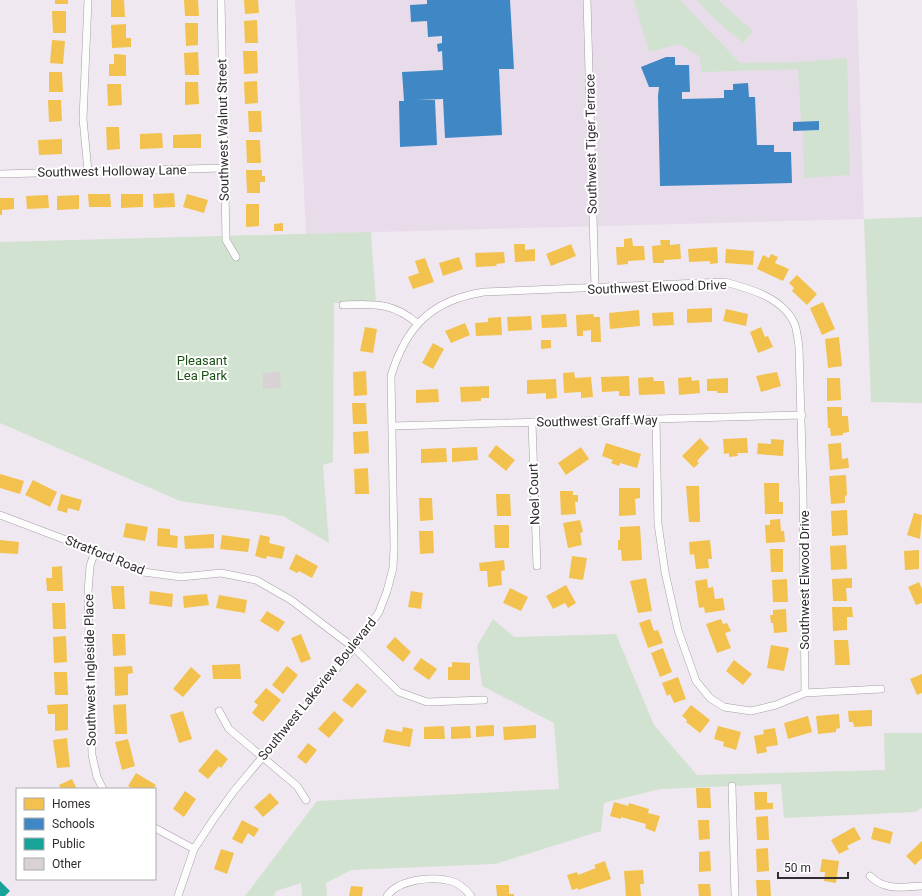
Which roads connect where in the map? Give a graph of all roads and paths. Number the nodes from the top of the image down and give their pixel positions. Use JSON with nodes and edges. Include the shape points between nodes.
{"nodes":[{"id":1,"x":88,"y":0,"type":"edge"},
{"id":2,"x":221,"y":0,"type":"edge"},
{"id":3,"x":587,"y":0,"type":"edge"},
{"id":4,"x":224,"y":168,"type":"junction"},
{"id":5,"x":88,"y":171,"type":"junction"},
{"id":6,"x":0,"y":174,"type":"edge"},
{"id":7,"x":236,"y":256,"type":"dead end"},
{"id":8,"x":595,"y":288,"type":"junction"},
{"id":9,"x":343,"y":305,"type":"dead end"},
{"id":10,"x":418,"y":324,"type":"junction"},
{"id":11,"x":802,"y":415,"type":"junction"},
{"id":12,"x":656,"y":419,"type":"junction"},
{"id":13,"x":532,"y":422,"type":"junction"},
{"id":14,"x":392,"y":426,"type":"junction"},
{"id":15,"x":0,"y":515,"type":"edge"},
{"id":16,"x":95,"y":550,"type":"junction"},
{"id":17,"x":537,"y":566,"type":"dead end"},
{"id":18,"x":354,"y":648,"type":"junction"},
{"id":19,"x":882,"y":689,"type":"dead end"},
{"id":20,"x":805,"y":693,"type":"junction"},
{"id":21,"x":484,"y":700,"type":"dead end"},
{"id":22,"x":219,"y":711,"type":"dead end"},
{"id":23,"x":262,"y":756,"type":"junction"},
{"id":24,"x":732,"y":786,"type":"dead end"},
{"id":25,"x":102,"y":788,"type":"edge"},
{"id":26,"x":306,"y":800,"type":"dead end"},
{"id":27,"x":156,"y":829,"type":"edge"},
{"id":28,"x":194,"y":849,"type":"junction"},
{"id":29,"x":870,"y":876,"type":"dead end"},
{"id":30,"x":922,"y":886,"type":"edge"},
{"id":31,"x":178,"y":896,"type":"edge"},
{"id":32,"x":387,"y":896,"type":"edge"},
{"id":33,"x":471,"y":896,"type":"edge"},
{"id":34,"x":735,"y":896,"type":"edge"}],
"edges":[{"from":1,"to":5,"type":"street","via":[[83,119]]},
{"from":2,"to":4,"type":"street","name":"Southwest Walnut Street"},
{"from":3,"to":8,"type":"street","name":"Southwest Tiger Terrace"},
{"from":4,"to":5,"type":"street","name":"Southwest Holloway Lane"},
{"from":4,"to":7,"type":"street","name":"Southwest Walnut Street","via":[[226,240]]},
{"from":5,"to":6,"type":"street","name":"Southwest Holloway Lane"},
{"from":8,"to":10,"type":"street","name":"Southwest Elwood Drive","via":[[467,294],[435,309]]},
{"from":8,"to":11,"type":"street","name":"Southwest Elwood Drive","via":[[725,282],[753,289],[783,307],[795,325],[799,347]]},
{"from":9,"to":10,"type":"street","via":[[380,304],[406,314]]},
{"from":10,"to":14,"type":"street","name":"Southwest Lakeview Boulevard","via":[[398,354],[391,376]]},
{"from":11,"to":12,"type":"street","name":"Southwest Graff Way"},
{"from":11,"to":20,"type":"street","name":"Southwest Elwood Drive"},
{"from":12,"to":13,"type":"street","name":"Southwest Graff Way"},
{"from":12,"to":20,"type":"street","via":[[658,524],[665,572],[678,630],[696,681],[710,698],[724,707],[751,711],[776,705]]},
{"from":13,"to":14,"type":"street","name":"Southwest Graff Way"},
{"from":13,"to":17,"type":"street","name":"Noel Court"},
{"from":14,"to":18,"type":"street","name":"Southwest Lakeview Boulevard","via":[[392,568],[388,591],[379,612]]},
{"from":15,"to":16,"type":"street","name":"Stratford Road"},
{"from":16,"to":18,"type":"street","name":"Stratford Road","via":[[143,572],[181,577],[221,574],[256,580],[291,600]]},
{"from":16,"to":25,"type":"street","name":"Southwest Ingleside Place","via":[[90,566],[88,592],[92,756]]},
{"from":18,"to":21,"type":"street","name":"Stratford Road","via":[[399,692],[427,702]]},
{"from":18,"to":23,"type":"street","name":"Southwest Lakeview Boulevard"},
{"from":19,"to":20,"type":"street"},
{"from":22,"to":23,"type":"street","via":[[229,729]]},
{"from":23,"to":26,"type":"street","via":[[297,786]]},
{"from":23,"to":28,"type":"street","name":"Southwest Lakeview Boulevard"},
{"from":24,"to":34,"type":"street"},
{"from":27,"to":28,"type":"street"},
{"from":28,"to":31,"type":"street","name":"Southwest Lakeview Boulevard"},
{"from":29,"to":30,"type":"street","via":[[877,883],[887,887]]},
{"from":32,"to":33,"type":"street","via":[[390,891],[416,880],[434,879],[452,881],[462,886]]}]}
